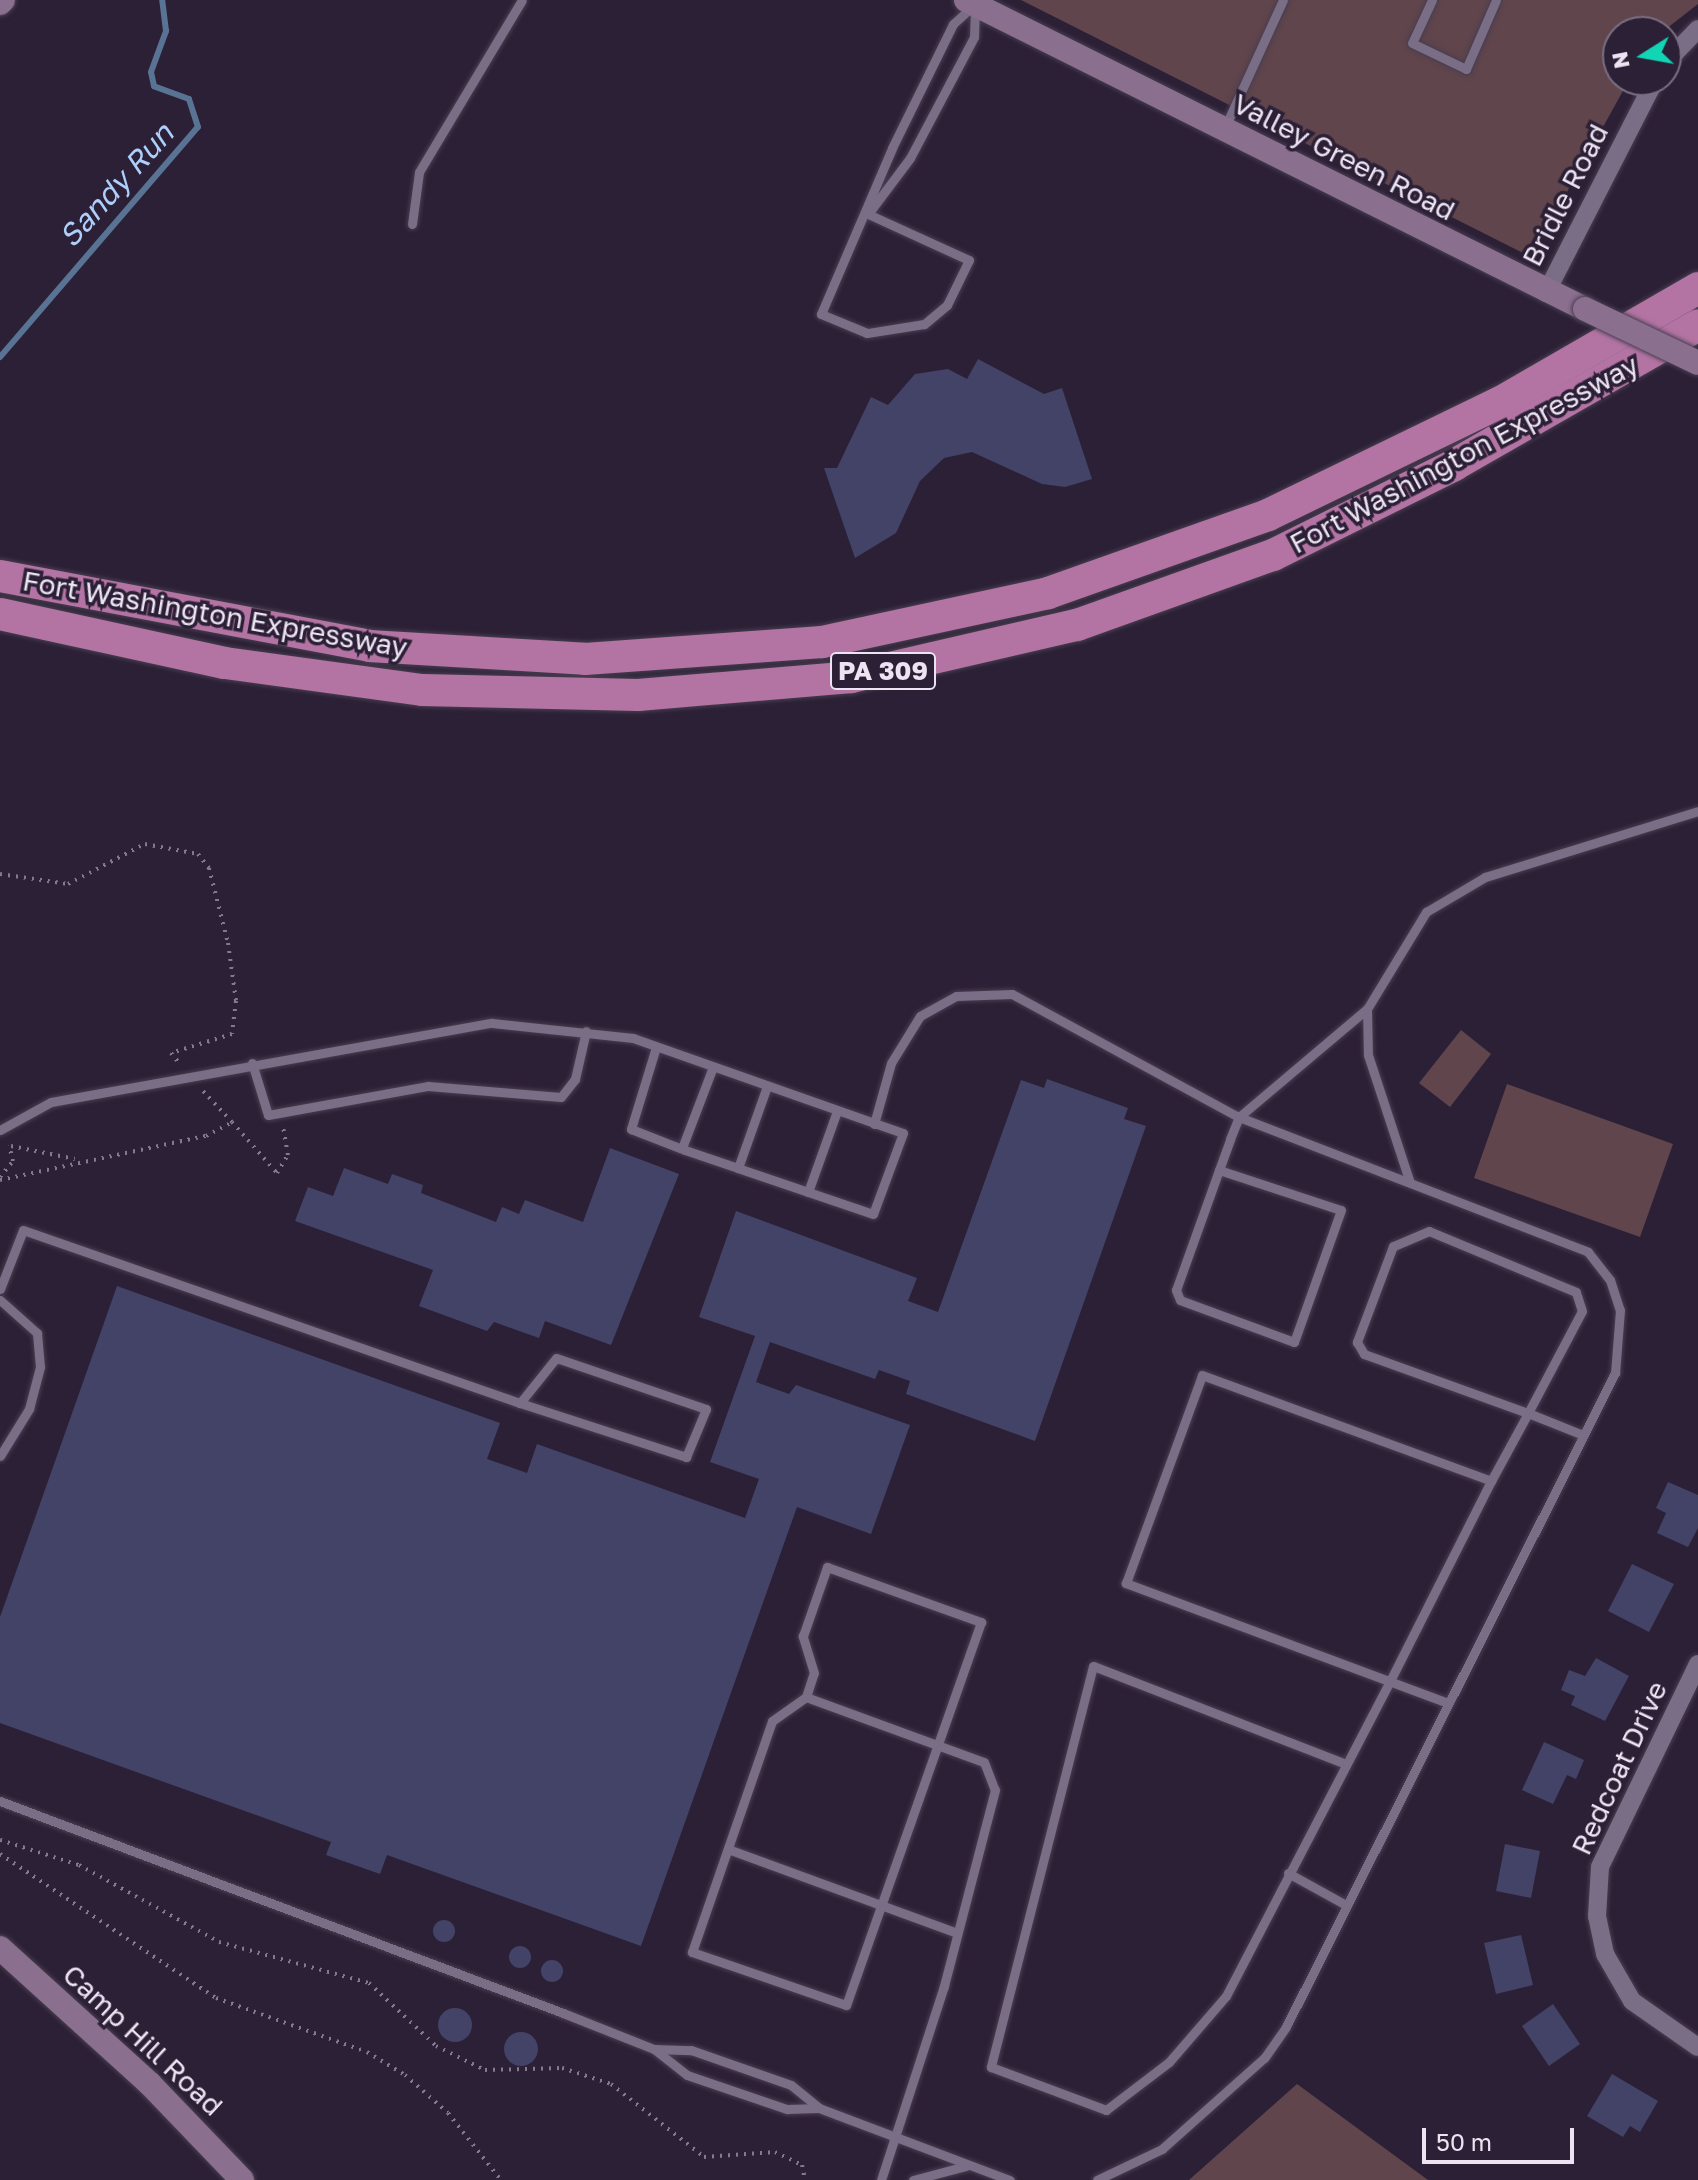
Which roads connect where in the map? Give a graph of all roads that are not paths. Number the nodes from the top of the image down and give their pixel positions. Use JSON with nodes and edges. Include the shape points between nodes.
{"nodes":[{"id":1,"x":522,"y":0,"type":"edge"},
{"id":2,"x":1283,"y":0,"type":"edge"},
{"id":3,"x":1432,"y":0,"type":"edge"},
{"id":4,"x":1496,"y":0,"type":"edge"},
{"id":5,"x":970,"y":2,"type":"edge"},
{"id":6,"x":1698,"y":29,"type":"edge"},
{"id":7,"x":1682,"y":46,"type":"edge"},
{"id":8,"x":1647,"y":96,"type":"edge"},
{"id":9,"x":1224,"y":130,"type":"junction"},
{"id":10,"x":892,"y":148,"type":"junction"},
{"id":11,"x":910,"y":158,"type":"junction"},
{"id":12,"x":868,"y":214,"type":"junction"},
{"id":13,"x":412,"y":224,"type":"dead end"},
{"id":14,"x":1698,"y":288,"type":"edge"},
{"id":15,"x":1546,"y":293,"type":"junction"},
{"id":16,"x":1698,"y":325,"type":"edge"},
{"id":17,"x":1698,"y":363,"type":"edge"},
{"id":18,"x":0,"y":576,"type":"edge"},
{"id":19,"x":0,"y":614,"type":"edge"},
{"id":20,"x":1698,"y":811,"type":"edge"},
{"id":21,"x":1367,"y":1009,"type":"junction"},
{"id":22,"x":586,"y":1031,"type":"junction"},
{"id":23,"x":656,"y":1047,"type":"junction"},
{"id":24,"x":252,"y":1063,"type":"junction"},
{"id":25,"x":713,"y":1067,"type":"junction"},
{"id":26,"x":767,"y":1086,"type":"junction"},
{"id":27,"x":837,"y":1111,"type":"junction"},
{"id":28,"x":1239,"y":1117,"type":"junction"},
{"id":29,"x":874,"y":1124,"type":"junction"},
{"id":30,"x":0,"y":1130,"type":"edge"},
{"id":31,"x":682,"y":1148,"type":"junction"},
{"id":32,"x":738,"y":1168,"type":"junction"},
{"id":33,"x":1219,"y":1170,"type":"junction"},
{"id":34,"x":1409,"y":1180,"type":"junction"},
{"id":35,"x":808,"y":1192,"type":"junction"},
{"id":36,"x":0,"y":1289,"type":"edge"},
{"id":37,"x":0,"y":1300,"type":"edge"},
{"id":38,"x":520,"y":1403,"type":"junction"},
{"id":39,"x":1528,"y":1413,"type":"junction"},
{"id":40,"x":1583,"y":1435,"type":"junction"},
{"id":41,"x":0,"y":1456,"type":"edge"},
{"id":42,"x":1491,"y":1481,"type":"junction"},
{"id":43,"x":1698,"y":1664,"type":"edge"},
{"id":44,"x":1390,"y":1681,"type":"junction"},
{"id":45,"x":806,"y":1697,"type":"junction"},
{"id":46,"x":1448,"y":1703,"type":"junction"},
{"id":47,"x":937,"y":1745,"type":"junction"},
{"id":48,"x":1346,"y":1764,"type":"junction"},
{"id":49,"x":0,"y":1801,"type":"edge"},
{"id":50,"x":728,"y":1849,"type":"junction"},
{"id":51,"x":1288,"y":1873,"type":"junction"},
{"id":52,"x":880,"y":1905,"type":"junction"},
{"id":53,"x":1346,"y":1905,"type":"junction"},
{"id":54,"x":957,"y":1933,"type":"junction"},
{"id":55,"x":0,"y":1948,"type":"edge"},
{"id":56,"x":1698,"y":2047,"type":"edge"},
{"id":57,"x":654,"y":2049,"type":"junction"},
{"id":58,"x":819,"y":2108,"type":"junction"},
{"id":59,"x":897,"y":2137,"type":"junction"},
{"id":60,"x":966,"y":2166,"type":"junction"},
{"id":61,"x":242,"y":2180,"type":"edge"},
{"id":62,"x":881,"y":2180,"type":"edge"},
{"id":63,"x":913,"y":2180,"type":"edge"},
{"id":64,"x":1010,"y":2180,"type":"edge"},
{"id":65,"x":1097,"y":2180,"type":"edge"}],
"edges":[{"from":1,"to":13,"type":"lane","via":[[419,172]]},
{"from":2,"to":9,"type":"lane"},
{"from":3,"to":4,"type":"lane","via":[[1412,43],[1466,69]]},
{"from":5,"to":9,"type":"street","name":"Valley Green Road"},
{"from":5,"to":10,"type":"lane","via":[[953,24]]},
{"from":5,"to":11,"type":"lane","via":[[974,37]]},
{"from":6,"to":7,"type":"street"},
{"from":8,"to":15,"type":"street","name":"Bridle Road"},
{"from":9,"to":15,"type":"street","name":"Valley Green Road"},
{"from":10,"to":11,"type":"lane"},
{"from":10,"to":12,"type":"lane","via":[[866,202]]},
{"from":11,"to":12,"type":"lane"},
{"from":12,"to":12,"type":"lane","via":[[821,314],[867,333],[924,324],[947,305],[969,260]]},
{"from":14,"to":18,"type":"highway","name":"Fort Washington Expressway","number":"PA 309","via":[[1499,403],[1268,515],[1048,593],[822,642],[585,659],[383,647]]},
{"from":15,"to":17,"type":"street","name":"Valley Green Road","bridge":true},
{"from":16,"to":19,"type":"highway","name":"Fort Washington Expressway","number":"PA 309","via":[[1454,465],[1273,555],[1077,625],[851,677],[638,695],[422,690],[225,663]]},
{"from":20,"to":21,"type":"lane","via":[[1473,884],[1426,912]]},
{"from":21,"to":28,"type":"lane"},
{"from":21,"to":34,"type":"lane","via":[[1368,1055]]},
{"from":22,"to":23,"type":"lane"},
{"from":22,"to":24,"type":"lane","via":[[457,1024]]},
{"from":22,"to":24,"type":"lane","via":[[575,1079],[561,1097],[428,1086],[268,1115],[259,1103]]},
{"from":23,"to":25,"type":"lane"},
{"from":23,"to":31,"type":"lane","via":[[631,1129]]},
{"from":24,"to":30,"type":"lane","via":[[51,1102]]},
{"from":25,"to":26,"type":"lane"},
{"from":25,"to":31,"type":"lane"},
{"from":26,"to":27,"type":"lane"},
{"from":26,"to":32,"type":"lane"},
{"from":27,"to":29,"type":"lane"},
{"from":27,"to":35,"type":"lane"},
{"from":28,"to":29,"type":"lane","via":[[1030,1000],[976,992],[936,1005],[905,1033]]},
{"from":28,"to":33,"type":"lane"},
{"from":28,"to":34,"type":"lane"},
{"from":29,"to":35,"type":"lane","via":[[903,1133],[873,1214]]},
{"from":31,"to":32,"type":"lane"},
{"from":32,"to":35,"type":"lane"},
{"from":33,"to":33,"type":"lane","via":[[1176,1290],[1180,1300],[1294,1342],[1341,1210]]},
{"from":34,"to":40,"type":"lane","via":[[1546,1231],[1588,1252],[1610,1280],[1622,1339],[1615,1373]]},
{"from":36,"to":38,"type":"lane","via":[[23,1230]]},
{"from":37,"to":41,"type":"lane","via":[[37,1333],[40,1367],[29,1409]]},
{"from":38,"to":38,"type":"lane","via":[[686,1457],[706,1409],[556,1358]]},
{"from":39,"to":39,"type":"lane","via":[[1582,1311],[1576,1292],[1429,1231],[1411,1233],[1393,1246],[1357,1342],[1364,1354]]},
{"from":39,"to":40,"type":"lane"},
{"from":39,"to":42,"type":"lane"},
{"from":40,"to":46,"type":"lane"},
{"from":42,"to":44,"type":"lane"},
{"from":42,"to":44,"type":"lane","via":[[1202,1375],[1126,1583]]},
{"from":43,"to":56,"type":"street","name":"Redcoat Drive","via":[[1600,1867],[1597,1916],[1605,1954],[1632,2001]]},
{"from":44,"to":46,"type":"lane"},
{"from":44,"to":48,"type":"lane"},
{"from":45,"to":47,"type":"lane"},
{"from":45,"to":47,"type":"lane","via":[[814,1673],[803,1636],[827,1567],[981,1622]]},
{"from":45,"to":50,"type":"lane","via":[[772,1721]]},
{"from":46,"to":53,"type":"lane"},
{"from":47,"to":52,"type":"lane"},
{"from":47,"to":54,"type":"lane","via":[[984,1762],[995,1790]]},
{"from":48,"to":51,"type":"lane"},
{"from":48,"to":51,"type":"lane","via":[[1093,1666],[991,2067],[1106,2110],[1169,2062],[1226,1996]]},
{"from":49,"to":57,"type":"lane"},
{"from":50,"to":52,"type":"lane"},
{"from":50,"to":52,"type":"lane","via":[[692,1952],[846,2005]]},
{"from":51,"to":53,"type":"lane"},
{"from":52,"to":54,"type":"lane"},
{"from":53,"to":65,"type":"lane","via":[[1264,2058],[1162,2149]]},
{"from":54,"to":59,"type":"lane"},
{"from":55,"to":61,"type":"street","name":"Camp Hill Road","via":[[150,2084]]},
{"from":57,"to":58,"type":"lane","via":[[691,2050],[791,2085]]},
{"from":57,"to":58,"type":"lane","via":[[687,2075],[787,2109]]},
{"from":58,"to":59,"type":"lane"},
{"from":59,"to":60,"type":"lane"},
{"from":59,"to":62,"type":"lane"},
{"from":60,"to":63,"type":"lane"},
{"from":60,"to":64,"type":"lane"}]}
